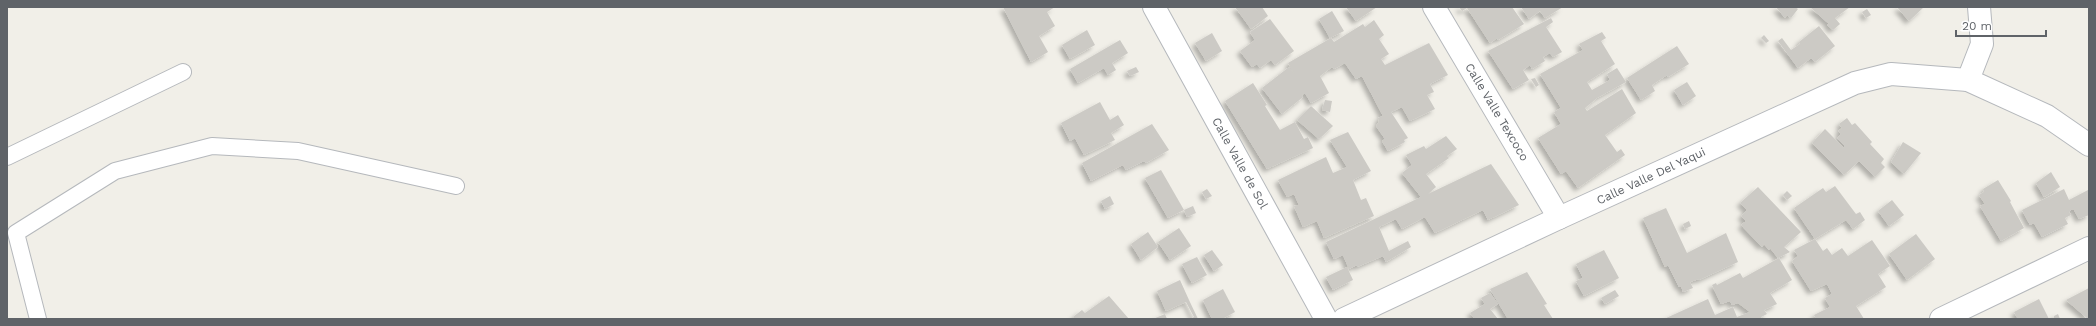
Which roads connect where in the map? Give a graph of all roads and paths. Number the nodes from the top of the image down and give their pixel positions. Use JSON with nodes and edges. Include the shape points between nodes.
{"nodes":[{"id":1,"x":1154,"y":7,"type":"edge"},
{"id":2,"x":1434,"y":7,"type":"edge"},
{"id":3,"x":1979,"y":7,"type":"edge"},
{"id":4,"x":183,"y":72,"type":"dead end"},
{"id":5,"x":1968,"y":80,"type":"junction"},
{"id":6,"x":2089,"y":145,"type":"edge"},
{"id":7,"x":7,"y":157,"type":"edge"},
{"id":8,"x":456,"y":186,"type":"dead end"},
{"id":9,"x":1560,"y":218,"type":"junction"},
{"id":10,"x":2089,"y":248,"type":"edge"},
{"id":11,"x":38,"y":319,"type":"edge"},
{"id":12,"x":1326,"y":319,"type":"edge"},
{"id":13,"x":1344,"y":319,"type":"edge"},
{"id":14,"x":1941,"y":319,"type":"edge"}],
"edges":[{"from":1,"to":12,"type":"street","name":"Calle Valle de Sol"},
{"from":2,"to":9,"type":"street","name":"Calle Valle Texcoco"},
{"from":3,"to":5,"type":"street","via":[[1982,44]]},
{"from":4,"to":7,"type":"lane"},
{"from":5,"to":6,"type":"street","via":[[2047,116]]},
{"from":5,"to":9,"type":"street","name":"Calle Valle Del Yaqui","via":[[1891,74],[1855,83]]},
{"from":8,"to":11,"type":"lane","via":[[298,151],[212,146],[115,171],[16,232]]},
{"from":9,"to":13,"type":"street","name":"Calle Valle Del Yaqui"},
{"from":10,"to":14,"type":"street"}]}
